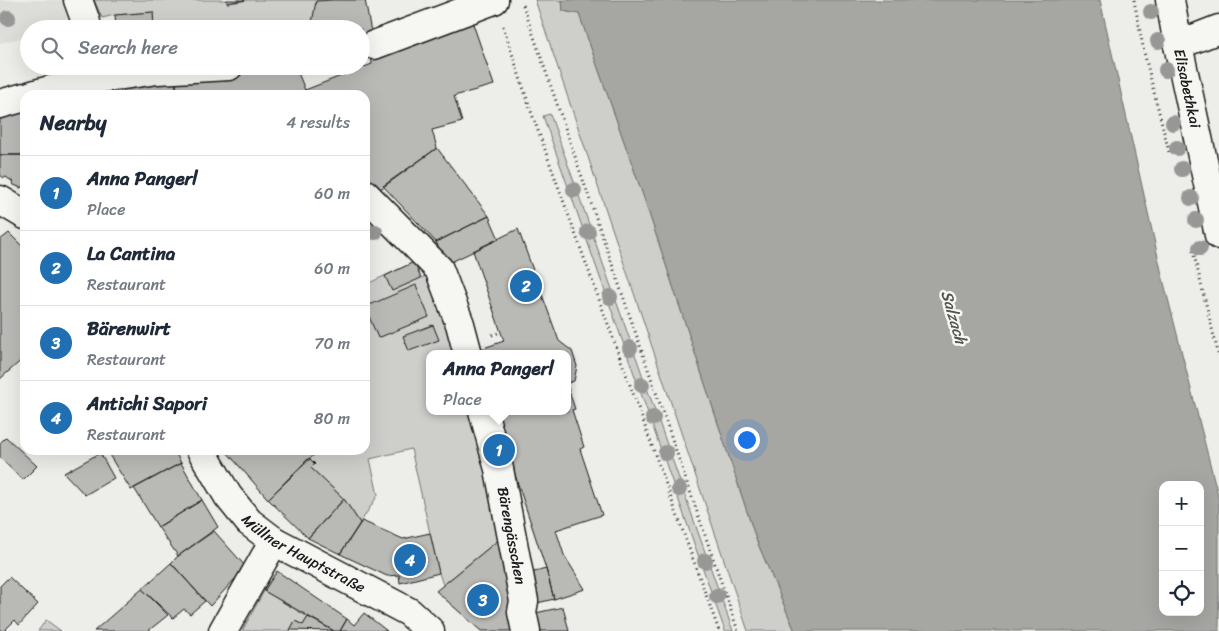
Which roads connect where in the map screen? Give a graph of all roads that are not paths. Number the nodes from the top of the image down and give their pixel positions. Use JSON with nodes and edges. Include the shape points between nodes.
{"nodes":[{"id":1,"x":78,"y":0,"type":"edge"},
{"id":2,"x":494,"y":0,"type":"edge"},
{"id":3,"x":1170,"y":0,"type":"edge"},
{"id":4,"x":85,"y":20,"type":"edge"},
{"id":5,"x":1219,"y":29,"type":"edge"},
{"id":6,"x":1178,"y":45,"type":"junction"},
{"id":7,"x":370,"y":46,"type":"edge"},
{"id":8,"x":81,"y":75,"type":"edge"},
{"id":9,"x":44,"y":90,"type":"edge"},
{"id":10,"x":20,"y":98,"type":"edge"},
{"id":11,"x":0,"y":104,"type":"edge"},
{"id":12,"x":370,"y":199,"type":"edge"},
{"id":13,"x":0,"y":200,"type":"edge"},
{"id":14,"x":20,"y":212,"type":"edge"},
{"id":15,"x":1219,"y":235,"type":"edge"},
{"id":16,"x":467,"y":350,"type":"edge"},
{"id":17,"x":485,"y":415,"type":"edge"},
{"id":18,"x":204,"y":455,"type":"edge"},
{"id":19,"x":274,"y":541,"type":"junction"},
{"id":20,"x":224,"y":631,"type":"edge"},
{"id":21,"x":430,"y":631,"type":"edge"},
{"id":22,"x":526,"y":631,"type":"edge"}],
"edges":[{"from":1,"to":4,"type":"street"},
{"from":2,"to":7,"type":"street"},
{"from":3,"to":6,"type":"street","name":"Elisabethkai"},
{"from":5,"to":6,"type":"street"},
{"from":6,"to":15,"type":"street","name":"Elisabethkai"},
{"from":8,"to":9,"type":"street"},
{"from":10,"to":11,"type":"street"},
{"from":12,"to":16,"type":"street","via":[[439,269]]},
{"from":13,"to":14,"type":"street"},
{"from":17,"to":22,"type":"street","name":"Bärengässchen","via":[[501,479],[524,601],[522,612]]},
{"from":18,"to":19,"type":"street","name":"Müllner Hauptstraße","via":[[228,496],[249,522]]},
{"from":19,"to":20,"type":"street"},
{"from":19,"to":21,"type":"street","name":"Müllner Hauptstraße","via":[[410,612]]}]}
